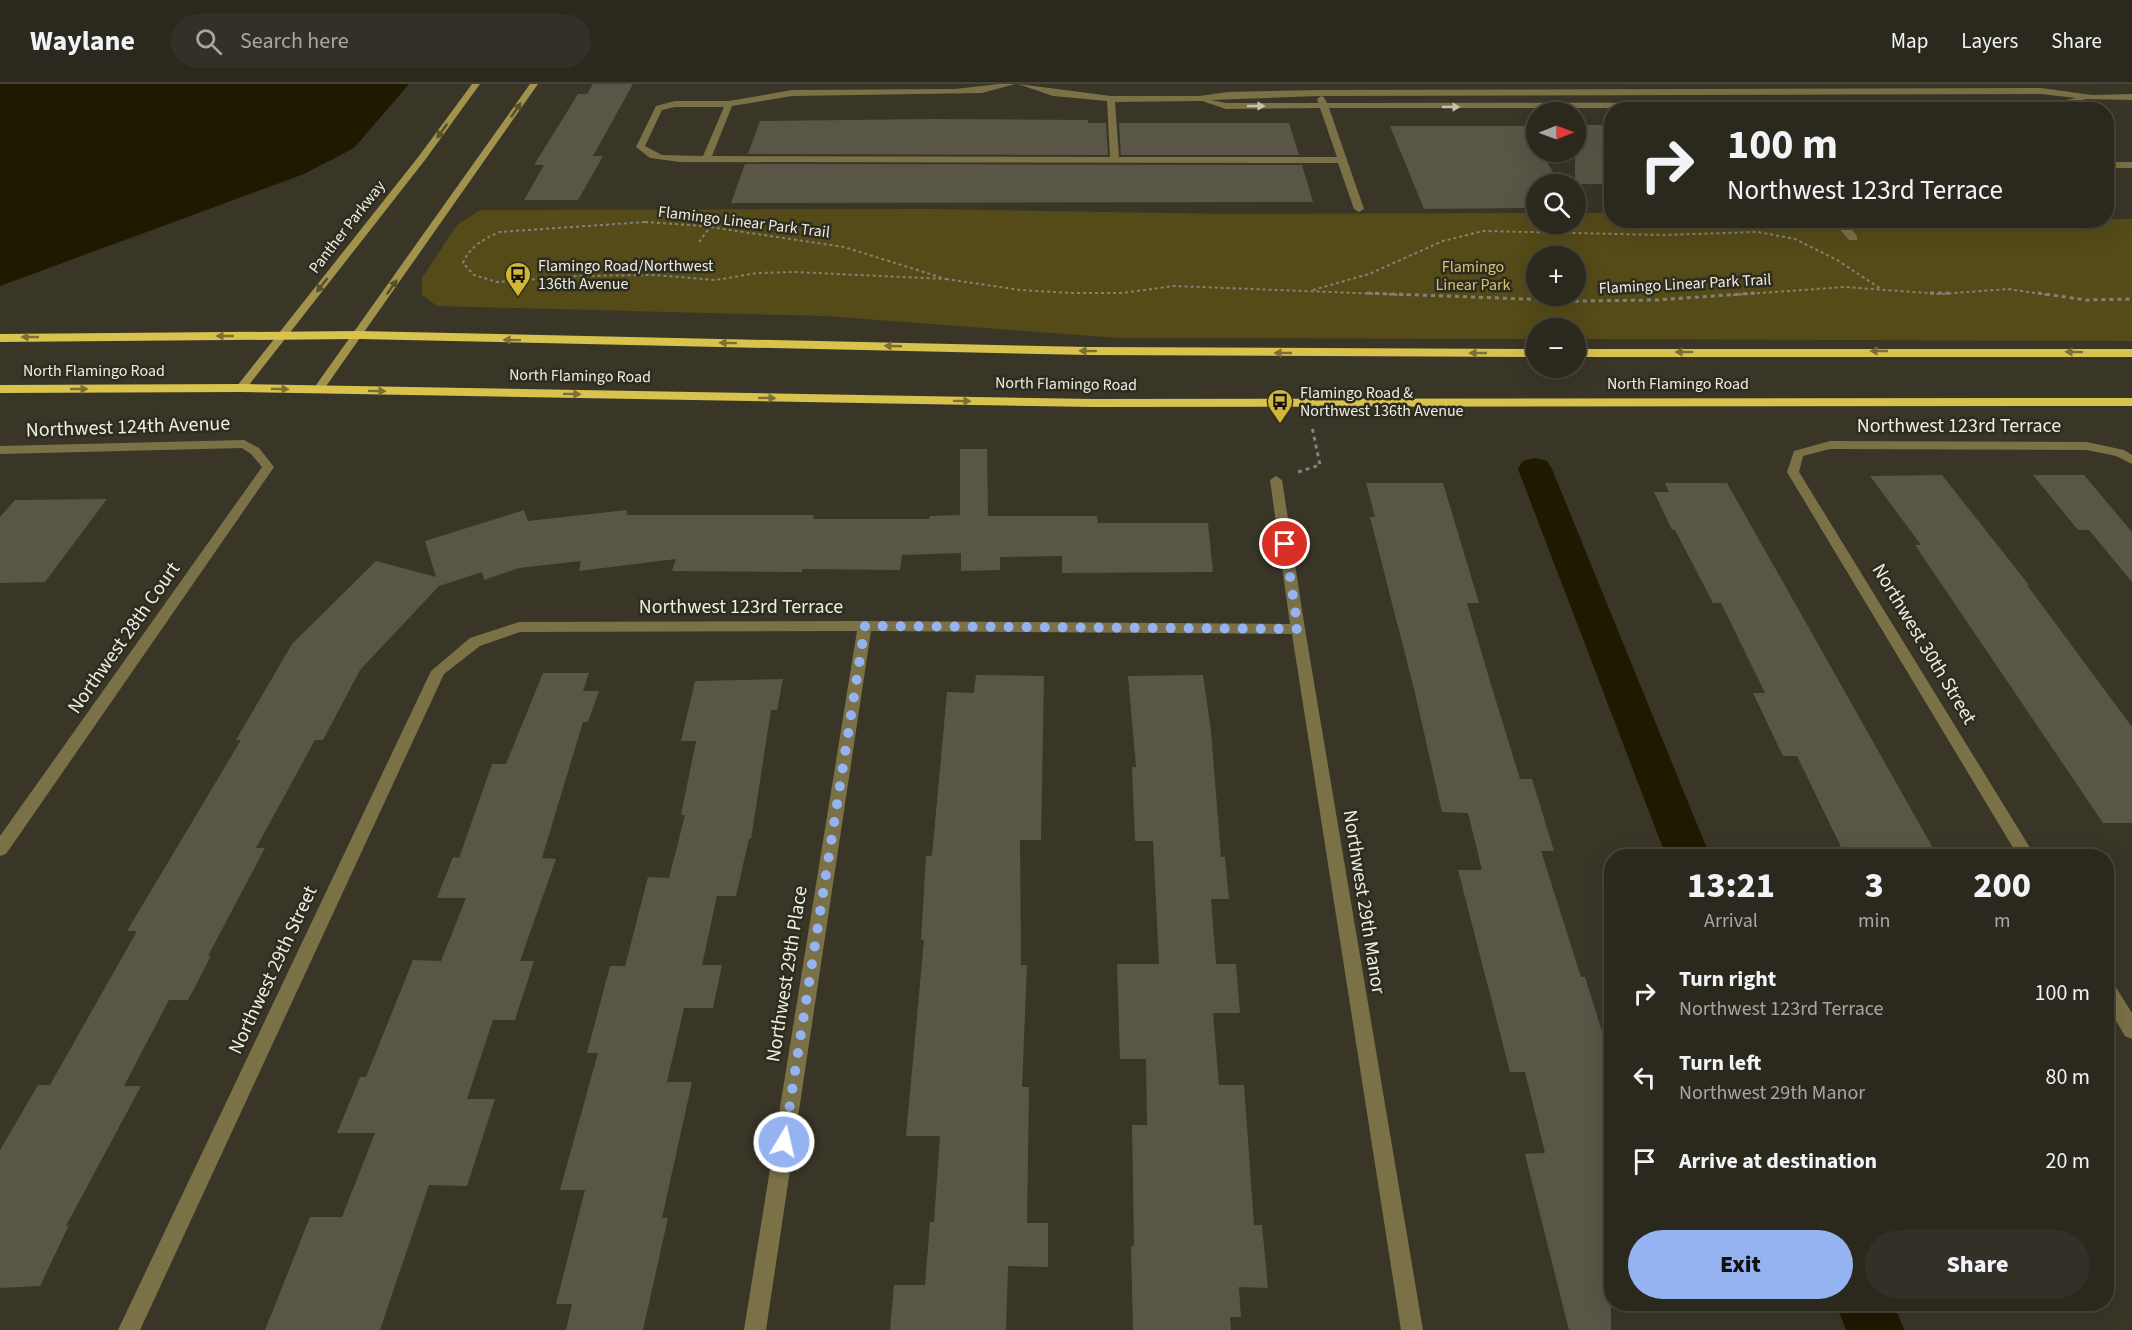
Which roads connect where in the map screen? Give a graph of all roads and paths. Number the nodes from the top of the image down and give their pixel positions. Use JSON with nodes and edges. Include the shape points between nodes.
{"nodes":[{"id":1,"x":476,"y":84,"type":"edge"},
{"id":2,"x":534,"y":84,"type":"edge"},
{"id":3,"x":1011,"y":84,"type":"edge"},
{"id":4,"x":1023,"y":84,"type":"edge"},
{"id":5,"x":1580,"y":84,"type":"edge"},
{"id":6,"x":1730,"y":92,"type":"junction"},
{"id":7,"x":1319,"y":93,"type":"junction"},
{"id":8,"x":1586,"y":93,"type":"junction"},
{"id":9,"x":2092,"y":98,"type":"junction"},
{"id":10,"x":2132,"y":98,"type":"edge"},
{"id":11,"x":1111,"y":99,"type":"junction"},
{"id":12,"x":1199,"y":99,"type":"junction"},
{"id":13,"x":1738,"y":102,"type":"edge"},
{"id":14,"x":2071,"y":102,"type":"edge"},
{"id":15,"x":729,"y":104,"type":"junction"},
{"id":16,"x":1594,"y":106,"type":"junction"},
{"id":17,"x":1604,"y":106,"type":"edge"},
{"id":18,"x":1323,"y":107,"type":"junction"},
{"id":19,"x":706,"y":159,"type":"junction"},
{"id":20,"x":1342,"y":160,"type":"junction"},
{"id":21,"x":1115,"y":161,"type":"junction"},
{"id":22,"x":2114,"y":165,"type":"edge"},
{"id":23,"x":2132,"y":165,"type":"edge"},
{"id":24,"x":1359,"y":209,"type":"dead end"},
{"id":25,"x":710,"y":227,"type":"junction"},
{"id":26,"x":1844,"y":228,"type":"edge"},
{"id":27,"x":1853,"y":238,"type":"dead end"},
{"id":28,"x":699,"y":242,"type":"dead end"},
{"id":29,"x":946,"y":279,"type":"junction"},
{"id":30,"x":1881,"y":289,"type":"junction"},
{"id":31,"x":1310,"y":291,"type":"junction"},
{"id":32,"x":2132,"y":299,"type":"edge"},
{"id":33,"x":283,"y":335,"type":"junction"},
{"id":34,"x":359,"y":335,"type":"junction"},
{"id":35,"x":0,"y":338,"type":"edge"},
{"id":36,"x":1586,"y":352,"type":"edge"},
{"id":37,"x":2132,"y":352,"type":"edge"},
{"id":38,"x":1526,"y":353,"type":"edge"},
{"id":39,"x":241,"y":388,"type":"junction"},
{"id":40,"x":0,"y":389,"type":"edge"},
{"id":41,"x":318,"y":390,"type":"junction"},
{"id":42,"x":2132,"y":402,"type":"edge"},
{"id":43,"x":1306,"y":403,"type":"junction"},
{"id":44,"x":0,"y":450,"type":"edge"},
{"id":45,"x":255,"y":451,"type":"joint"},
{"id":46,"x":1798,"y":454,"type":"joint"},
{"id":47,"x":2132,"y":460,"type":"edge"},
{"id":48,"x":1276,"y":480,"type":"joint"},
{"id":49,"x":865,"y":626,"type":"junction"},
{"id":50,"x":1298,"y":629,"type":"junction"},
{"id":51,"x":475,"y":642,"type":"joint"},
{"id":52,"x":0,"y":849,"type":"edge"},
{"id":53,"x":2023,"y":849,"type":"edge"},
{"id":54,"x":2114,"y":1000,"type":"edge"},
{"id":55,"x":2132,"y":1030,"type":"edge"},
{"id":56,"x":129,"y":1330,"type":"edge"},
{"id":57,"x":755,"y":1330,"type":"edge"},
{"id":58,"x":1412,"y":1330,"type":"edge"}],
"edges":[{"from":1,"to":33,"type":"main road","name":"Panther Parkway","one_way":true},
{"from":34,"to":2,"type":"main road","one_way":true},
{"from":3,"to":15,"type":"street","via":[[955,92],[792,93]]},
{"from":4,"to":11,"type":"street","via":[[1053,93]]},
{"from":5,"to":8,"type":"street"},
{"from":6,"to":8,"type":"street"},
{"from":6,"to":9,"type":"street","via":[[2041,91]]},
{"from":6,"to":13,"type":"street"},
{"from":7,"to":8,"type":"street"},
{"from":7,"to":12,"type":"street","via":[[1228,94]]},
{"from":7,"to":18,"type":"street"},
{"from":8,"to":16,"type":"street"},
{"from":9,"to":10,"type":"street"},
{"from":9,"to":14,"type":"street"},
{"from":11,"to":12,"type":"street"},
{"from":11,"to":21,"type":"street"},
{"from":12,"to":18,"type":"street","one_way":true,"via":[[1226,106]]},
{"from":15,"to":19,"type":"street"},
{"from":15,"to":19,"type":"street","via":[[675,104],[659,108],[640,147],[654,157]]},
{"from":16,"to":17,"type":"street"},
{"from":18,"to":16,"type":"street","one_way":true},
{"from":18,"to":20,"type":"street"},
{"from":19,"to":21,"type":"street"},
{"from":20,"to":21,"type":"street"},
{"from":20,"to":24,"type":"street"},
{"from":22,"to":23,"type":"street"},
{"from":25,"to":28,"type":"path"},
{"from":25,"to":29,"type":"path","name":"Flamingo Linear Park Trail","via":[[843,247]]},
{"from":25,"to":29,"type":"path","name":"Flamingo Linear Park Trail","via":[[632,222],[499,232],[468,251],[463,263],[474,275],[496,282],[654,275],[715,280],[795,272]]},
{"from":26,"to":27,"type":"street"},
{"from":29,"to":31,"type":"path","name":"Flamingo Linear Park Trail","via":[[1071,293],[1122,293],[1174,286]]},
{"from":30,"to":31,"type":"path","name":"Flamingo Linear Park Trail","via":[[1845,287],[1656,300],[1577,301]]},
{"from":30,"to":31,"type":"path","name":"Flamingo Linear Park Trail","via":[[1795,239],[1758,232],[1663,235],[1483,231],[1443,241],[1369,274]]},
{"from":30,"to":32,"type":"path","name":"Flamingo Linear Park Trail","via":[[1941,294],[2008,289],[2086,300]]},
{"from":33,"to":34,"type":"highway","name":"North Flamingo Road"},
{"from":33,"to":35,"type":"highway","name":"North Flamingo Road","one_way":true},
{"from":33,"to":39,"type":"main road","name":"Panther Parkway"},
{"from":38,"to":34,"type":"highway","name":"North Flamingo Road","one_way":true,"via":[[1089,351]]},
{"from":34,"to":41,"type":"main road"},
{"from":37,"to":36,"type":"highway","name":"North Flamingo Road","one_way":true},
{"from":40,"to":39,"type":"highway","name":"North Flamingo Road","one_way":true},
{"from":39,"to":41,"type":"highway","name":"North Flamingo Road","one_way":true},
{"from":41,"to":43,"type":"highway","name":"North Flamingo Road","one_way":true},
{"from":42,"to":43,"type":"highway","name":"North Flamingo Road"},
{"from":43,"to":48,"type":"path","via":[[1320,465]]},
{"from":44,"to":45,"type":"street","name":"Northwest 124th Avenue","via":[[244,444]]},
{"from":45,"to":52,"type":"street","name":"Northwest 28th Court","via":[[268,466]]},
{"from":46,"to":47,"type":"street","name":"Northwest 123rd Terrace","via":[[1830,445],[2087,446],[2120,453]]},
{"from":46,"to":53,"type":"street","name":"Northwest 30th Street","via":[[1793,472]]},
{"from":48,"to":50,"type":"street","name":"Northwest 29th Manor"},
{"from":49,"to":50,"type":"street","name":"Northwest 123rd Terrace"},
{"from":49,"to":51,"type":"street","name":"Northwest 123rd Terrace","via":[[519,627]]},
{"from":49,"to":57,"type":"street","name":"Northwest 29th Place"},
{"from":50,"to":58,"type":"street","name":"Northwest 29th Manor"},
{"from":51,"to":56,"type":"street","name":"Northwest 29th Street","via":[[438,671]]},
{"from":54,"to":55,"type":"street"}]}
